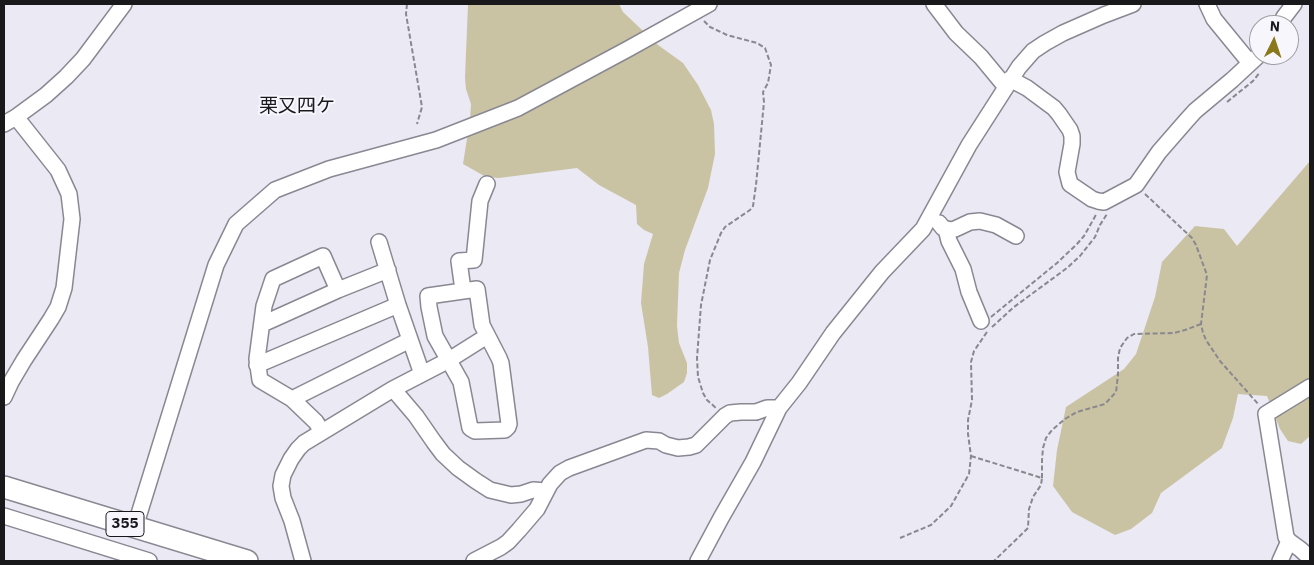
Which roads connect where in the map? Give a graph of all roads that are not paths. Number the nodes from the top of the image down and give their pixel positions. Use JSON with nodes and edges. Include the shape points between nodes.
{"nodes":[{"id":1,"x":124,"y":4,"type":"edge"},
{"id":2,"x":709,"y":4,"type":"edge"},
{"id":3,"x":934,"y":4,"type":"edge"},
{"id":4,"x":1133,"y":4,"type":"edge"},
{"id":5,"x":1207,"y":4,"type":"edge"},
{"id":6,"x":1294,"y":4,"type":"edge"},
{"id":7,"x":1285,"y":15,"type":"edge"},
{"id":8,"x":1249,"y":52,"type":"edge"},
{"id":9,"x":1256,"y":65,"type":"edge"},
{"id":10,"x":1008,"y":83,"type":"junction"},
{"id":11,"x":8,"y":120,"type":"edge"},
{"id":12,"x":487,"y":184,"type":"dead end"},
{"id":13,"x":930,"y":217,"type":"junction"},
{"id":14,"x":946,"y":229,"type":"junction"},
{"id":15,"x":1016,"y":236,"type":"dead end"},
{"id":16,"x":378,"y":242,"type":"dead end"},
{"id":17,"x":388,"y":270,"type":"junction"},
{"id":18,"x":338,"y":290,"type":"junction"},
{"id":19,"x":463,"y":290,"type":"junction"},
{"id":20,"x":398,"y":305,"type":"junction"},
{"id":21,"x":981,"y":321,"type":"road end"},
{"id":22,"x":263,"y":322,"type":"junction"},
{"id":23,"x":487,"y":336,"type":"junction"},
{"id":24,"x":410,"y":340,"type":"junction"},
{"id":25,"x":449,"y":360,"type":"junction"},
{"id":26,"x":257,"y":364,"type":"junction"},
{"id":27,"x":422,"y":374,"type":"junction"},
{"id":28,"x":1310,"y":386,"type":"edge"},
{"id":29,"x":393,"y":389,"type":"junction"},
{"id":30,"x":4,"y":397,"type":"edge"},
{"id":31,"x":292,"y":399,"type":"junction"},
{"id":32,"x":780,"y":408,"type":"junction"},
{"id":33,"x":322,"y":432,"type":"junction"},
{"id":34,"x":4,"y":487,"type":"edge"},
{"id":35,"x":546,"y":491,"type":"junction"},
{"id":36,"x":4,"y":516,"type":"edge"},
{"id":37,"x":135,"y":527,"type":"junction"},
{"id":38,"x":1289,"y":541,"type":"junction"},
{"id":39,"x":1310,"y":558,"type":"edge"},
{"id":40,"x":149,"y":561,"type":"edge"},
{"id":41,"x":246,"y":561,"type":"edge"},
{"id":42,"x":303,"y":561,"type":"edge"},
{"id":43,"x":474,"y":561,"type":"edge"},
{"id":44,"x":698,"y":561,"type":"edge"},
{"id":45,"x":1280,"y":561,"type":"edge"}],
"edges":[{"from":1,"to":11,"type":"street","via":[[66,78]]},
{"from":2,"to":37,"type":"street","via":[[518,108],[436,140],[329,169],[274,190],[236,224],[216,265]]},
{"from":3,"to":10,"type":"street","via":[[956,33]]},
{"from":4,"to":10,"type":"street","via":[[1045,43],[1033,51]]},
{"from":5,"to":8,"type":"street","via":[[1214,19]]},
{"from":6,"to":7,"type":"street"},
{"from":9,"to":10,"type":"street","via":[[1186,120],[1136,185],[1108,206],[1070,184],[1072,136],[1059,114],[1027,88]]},
{"from":10,"to":13,"type":"street","via":[[968,145]]},
{"from":11,"to":30,"type":"street","via":[[58,170],[69,194],[72,219],[64,288],[58,307]]},
{"from":12,"to":19,"type":"street","via":[[480,201],[474,260],[459,261]]},
{"from":13,"to":14,"type":"street"},
{"from":13,"to":32,"type":"street","via":[[833,332]]},
{"from":14,"to":15,"type":"street","via":[[980,221]]},
{"from":14,"to":21,"type":"street"},
{"from":16,"to":17,"type":"street"},
{"from":17,"to":18,"type":"street"},
{"from":17,"to":20,"type":"street"},
{"from":18,"to":22,"type":"street"},
{"from":18,"to":22,"type":"street","via":[[323,256],[272,279]]},
{"from":19,"to":23,"type":"street","via":[[477,288],[480,317]]},
{"from":19,"to":25,"type":"street","via":[[428,296],[435,336]]},
{"from":20,"to":24,"type":"street"},
{"from":20,"to":26,"type":"street"},
{"from":22,"to":26,"type":"street"},
{"from":23,"to":25,"type":"street"},
{"from":23,"to":25,"type":"street","via":[[501,363],[507,429],[475,431],[470,428],[461,382]]},
{"from":24,"to":27,"type":"street"},
{"from":24,"to":31,"type":"street"},
{"from":25,"to":27,"type":"street"},
{"from":26,"to":31,"type":"street","via":[[260,380]]},
{"from":27,"to":29,"type":"street"},
{"from":28,"to":38,"type":"street","via":[[1266,414]]},
{"from":29,"to":33,"type":"street"},
{"from":29,"to":35,"type":"street","via":[[443,454],[476,481],[490,490],[511,495]]},
{"from":31,"to":33,"type":"street"},
{"from":32,"to":35,"type":"street","via":[[735,412],[725,416],[696,445],[689,447],[678,448],[646,440],[569,468],[555,478]]},
{"from":32,"to":44,"type":"street"},
{"from":33,"to":42,"type":"street","via":[[298,449],[283,475],[281,486]]},
{"from":34,"to":37,"type":"highway","number":"355"},
{"from":35,"to":43,"type":"street","via":[[536,509],[508,542]]},
{"from":36,"to":40,"type":"street"},
{"from":37,"to":41,"type":"highway","number":"355"},
{"from":38,"to":39,"type":"street"},
{"from":38,"to":45,"type":"street"}]}
